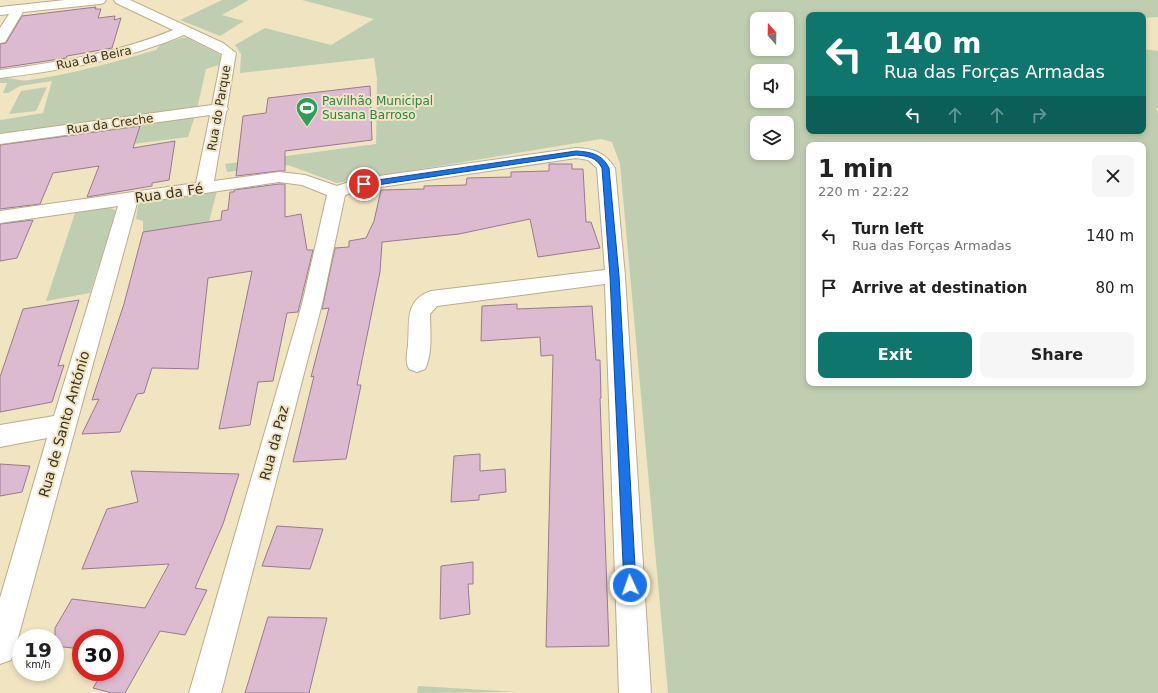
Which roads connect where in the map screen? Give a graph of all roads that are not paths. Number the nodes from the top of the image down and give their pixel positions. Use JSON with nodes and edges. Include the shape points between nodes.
{"nodes":[{"id":1,"x":100,"y":0,"type":"edge"},
{"id":2,"x":120,"y":0,"type":"edge"},
{"id":3,"x":19,"y":9,"type":"junction"},
{"id":4,"x":0,"y":11,"type":"edge"},
{"id":5,"x":185,"y":30,"type":"junction"},
{"id":6,"x":0,"y":39,"type":"edge"},
{"id":7,"x":0,"y":74,"type":"edge"},
{"id":8,"x":220,"y":109,"type":"junction"},
{"id":9,"x":0,"y":139,"type":"edge"},
{"id":10,"x":204,"y":188,"type":"junction"},
{"id":11,"x":337,"y":192,"type":"junction"},
{"id":12,"x":128,"y":199,"type":"junction"},
{"id":13,"x":0,"y":217,"type":"edge"},
{"id":14,"x":615,"y":276,"type":"junction"},
{"id":15,"x":417,"y":363,"type":"dead end"},
{"id":16,"x":62,"y":425,"type":"junction"},
{"id":17,"x":0,"y":436,"type":"edge"},
{"id":18,"x":0,"y":649,"type":"edge"},
{"id":19,"x":205,"y":693,"type":"edge"},
{"id":20,"x":635,"y":693,"type":"edge"}],
"edges":[{"from":1,"to":3,"type":"street"},
{"from":2,"to":5,"type":"street","name":"Rua do Parque"},
{"from":3,"to":4,"type":"street"},
{"from":3,"to":6,"type":"street"},
{"from":5,"to":7,"type":"street","name":"Rua da Beira","via":[[156,43],[106,57]]},
{"from":5,"to":8,"type":"street","name":"Rua do Parque","via":[[228,53]]},
{"from":8,"to":9,"type":"street","name":"Rua da Creche"},
{"from":8,"to":10,"type":"street","name":"Rua do Parque"},
{"from":10,"to":11,"type":"street","name":"Rua da Fé","via":[[279,177],[305,180]]},
{"from":10,"to":12,"type":"street","name":"Rua da Fé"},
{"from":11,"to":14,"type":"street","via":[[358,185],[576,153],[596,156],[606,168]]},
{"from":11,"to":19,"type":"street","name":"Rua da Paz","via":[[310,312]]},
{"from":12,"to":13,"type":"street","name":"Rua da Fé"},
{"from":12,"to":16,"type":"street","name":"Rua de Santo António"},
{"from":14,"to":15,"type":"street","via":[[431,299],[419,313]]},
{"from":14,"to":20,"type":"street"},
{"from":16,"to":17,"type":"street"},
{"from":16,"to":18,"type":"street","name":"Rua de Santo António"}]}
